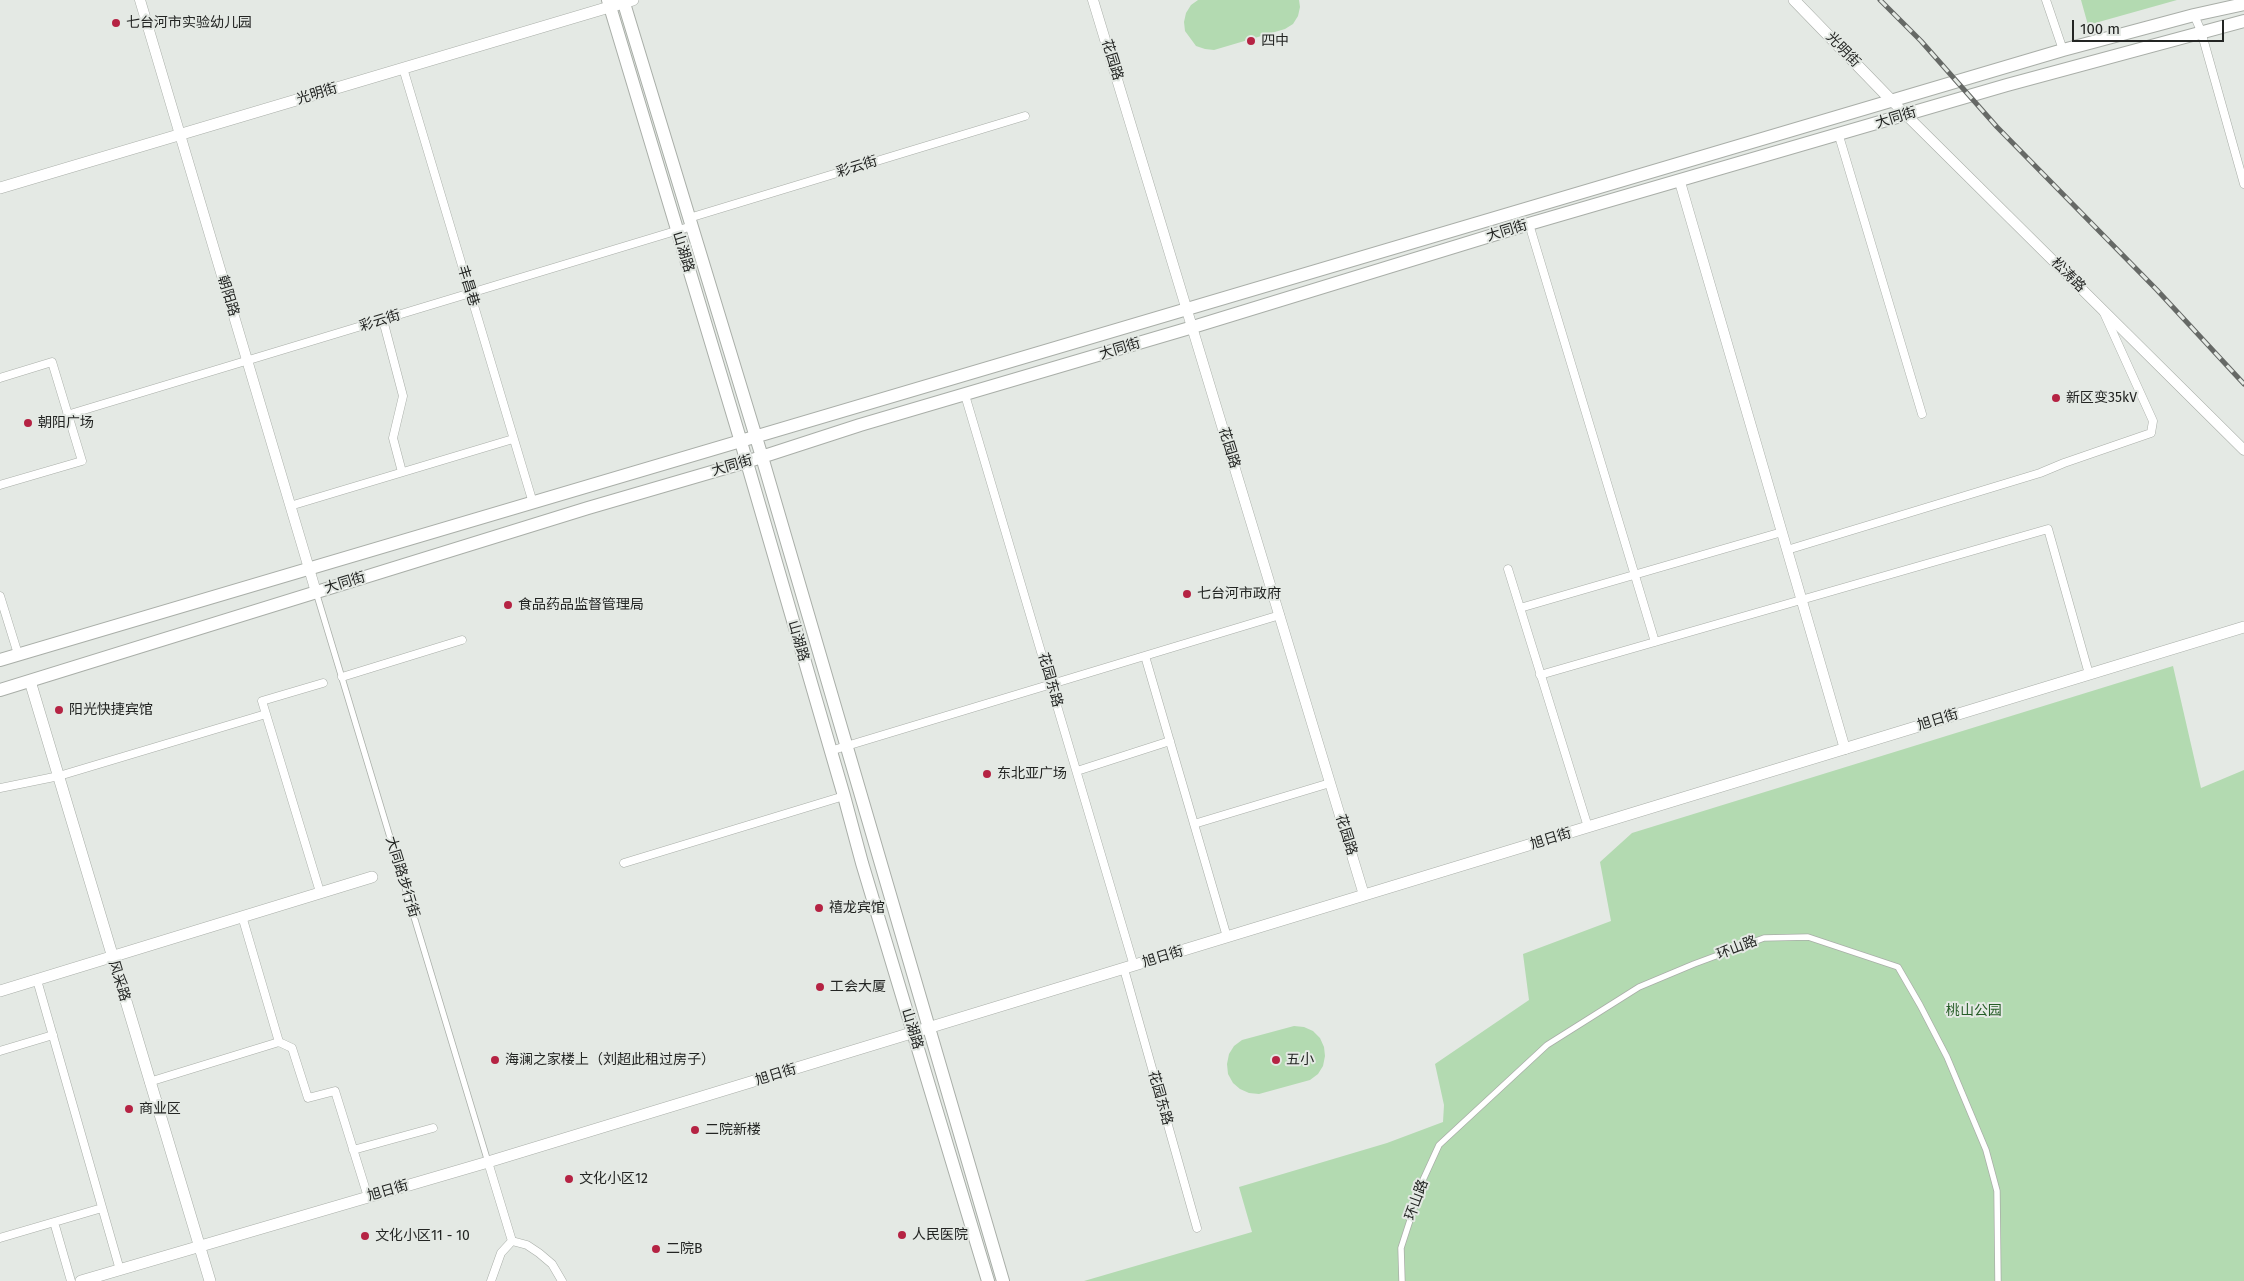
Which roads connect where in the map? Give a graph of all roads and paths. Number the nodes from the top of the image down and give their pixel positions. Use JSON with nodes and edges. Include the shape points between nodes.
{"nodes":[{"id":1,"x":140,"y":0,"type":"edge"},
{"id":2,"x":1093,"y":0,"type":"edge"},
{"id":3,"x":1794,"y":0,"type":"edge"},
{"id":4,"x":2046,"y":0,"type":"edge"},
{"id":5,"x":627,"y":1,"type":"edge"},
{"id":6,"x":609,"y":4,"type":"edge"},
{"id":7,"x":2244,"y":4,"type":"edge"},
{"id":8,"x":2194,"y":15,"type":"junction"},
{"id":9,"x":2244,"y":21,"type":"edge"},
{"id":10,"x":2201,"y":31,"type":"junction"},
{"id":11,"x":2063,"y":50,"type":"junction"},
{"id":12,"x":403,"y":68,"type":"junction"},
{"id":13,"x":1892,"y":101,"type":"junction"},
{"id":14,"x":1906,"y":115,"type":"junction"},
{"id":15,"x":1025,"y":116,"type":"dead end"},
{"id":16,"x":180,"y":135,"type":"junction"},
{"id":17,"x":1839,"y":136,"type":"junction"},
{"id":18,"x":1680,"y":182,"type":"junction"},
{"id":19,"x":2244,"y":184,"type":"edge"},
{"id":20,"x":0,"y":188,"type":"edge"},
{"id":21,"x":691,"y":222,"type":"junction"},
{"id":22,"x":1529,"y":224,"type":"junction"},
{"id":23,"x":676,"y":231,"type":"junction"},
{"id":24,"x":470,"y":293,"type":"junction"},
{"id":25,"x":2101,"y":306,"type":"junction"},
{"id":26,"x":1187,"y":308,"type":"junction"},
{"id":27,"x":383,"y":320,"type":"junction"},
{"id":28,"x":1193,"y":327,"type":"junction"},
{"id":29,"x":247,"y":361,"type":"junction"},
{"id":30,"x":0,"y":378,"type":"edge"},
{"id":31,"x":965,"y":395,"type":"junction"},
{"id":32,"x":1922,"y":414,"type":"dead end"},
{"id":33,"x":67,"y":415,"type":"junction"},
{"id":34,"x":756,"y":436,"type":"junction"},
{"id":35,"x":513,"y":439,"type":"junction"},
{"id":36,"x":741,"y":442,"type":"junction"},
{"id":37,"x":2244,"y":450,"type":"edge"},
{"id":38,"x":762,"y":457,"type":"junction"},
{"id":39,"x":746,"y":462,"type":"junction"},
{"id":40,"x":402,"y":472,"type":"junction"},
{"id":41,"x":0,"y":485,"type":"edge"},
{"id":42,"x":533,"y":503,"type":"junction"},
{"id":43,"x":290,"y":506,"type":"junction"},
{"id":44,"x":1782,"y":532,"type":"junction"},
{"id":45,"x":1787,"y":550,"type":"junction"},
{"id":46,"x":308,"y":568,"type":"junction"},
{"id":47,"x":1508,"y":570,"type":"dead end"},
{"id":48,"x":1635,"y":575,"type":"junction"},
{"id":49,"x":316,"y":592,"type":"junction"},
{"id":50,"x":0,"y":596,"type":"edge"},
{"id":51,"x":1802,"y":600,"type":"junction"},
{"id":52,"x":1520,"y":608,"type":"junction"},
{"id":53,"x":1280,"y":615,"type":"junction"},
{"id":54,"x":2244,"y":627,"type":"edge"},
{"id":55,"x":462,"y":640,"type":"dead end"},
{"id":56,"x":1655,"y":642,"type":"junction"},
{"id":57,"x":18,"y":654,"type":"junction"},
{"id":58,"x":1145,"y":656,"type":"junction"},
{"id":59,"x":0,"y":660,"type":"edge"},
{"id":60,"x":1540,"y":674,"type":"junction"},
{"id":61,"x":2089,"y":674,"type":"junction"},
{"id":62,"x":342,"y":677,"type":"junction"},
{"id":63,"x":30,"y":681,"type":"junction"},
{"id":64,"x":323,"y":683,"type":"dead end"},
{"id":65,"x":1051,"y":684,"type":"junction"},
{"id":66,"x":0,"y":690,"type":"edge"},
{"id":67,"x":266,"y":714,"type":"junction"},
{"id":68,"x":1170,"y":741,"type":"junction"},
{"id":69,"x":847,"y":746,"type":"junction"},
{"id":70,"x":1845,"y":749,"type":"junction"},
{"id":71,"x":830,"y":751,"type":"junction"},
{"id":72,"x":1077,"y":772,"type":"junction"},
{"id":73,"x":59,"y":776,"type":"junction"},
{"id":74,"x":1330,"y":783,"type":"junction"},
{"id":75,"x":0,"y":788,"type":"edge"},
{"id":76,"x":844,"y":796,"type":"junction"},
{"id":77,"x":1194,"y":824,"type":"junction"},
{"id":78,"x":1588,"y":827,"type":"junction"},
{"id":79,"x":624,"y":863,"type":"dead end"},
{"id":80,"x":372,"y":877,"type":"dead end"},
{"id":81,"x":320,"y":892,"type":"junction"},
{"id":82,"x":1364,"y":896,"type":"junction"},
{"id":83,"x":242,"y":916,"type":"junction"},
{"id":84,"x":1227,"y":937,"type":"junction"},
{"id":85,"x":112,"y":956,"type":"junction"},
{"id":86,"x":1129,"y":967,"type":"junction"},
{"id":87,"x":37,"y":980,"type":"junction"},
{"id":88,"x":0,"y":991,"type":"edge"},
{"id":89,"x":928,"y":1028,"type":"junction"},
{"id":90,"x":913,"y":1033,"type":"junction"},
{"id":91,"x":53,"y":1034,"type":"junction"},
{"id":92,"x":279,"y":1042,"type":"junction"},
{"id":93,"x":0,"y":1050,"type":"edge"},
{"id":94,"x":149,"y":1082,"type":"junction"},
{"id":95,"x":433,"y":1128,"type":"dead end"},
{"id":96,"x":353,"y":1150,"type":"junction"},
{"id":97,"x":488,"y":1162,"type":"junction"},
{"id":98,"x":368,"y":1197,"type":"junction"},
{"id":99,"x":102,"y":1208,"type":"junction"},
{"id":100,"x":54,"y":1222,"type":"junction"},
{"id":101,"x":1197,"y":1228,"type":"dead end"},
{"id":102,"x":0,"y":1238,"type":"edge"},
{"id":103,"x":512,"y":1241,"type":"junction"},
{"id":104,"x":199,"y":1247,"type":"junction"},
{"id":105,"x":120,"y":1270,"type":"junction"},
{"id":106,"x":71,"y":1281,"type":"edge"},
{"id":107,"x":81,"y":1281,"type":"edge"},
{"id":108,"x":210,"y":1281,"type":"edge"},
{"id":109,"x":491,"y":1281,"type":"edge"},
{"id":110,"x":562,"y":1281,"type":"edge"},
{"id":111,"x":988,"y":1281,"type":"edge"},
{"id":112,"x":1003,"y":1281,"type":"edge"},
{"id":113,"x":1402,"y":1281,"type":"edge"},
{"id":114,"x":1998,"y":1281,"type":"edge"}],
"edges":[{"from":1,"to":16,"type":"street","name":"朝阳路"},
{"from":2,"to":26,"type":"street","name":"花园路"},
{"from":3,"to":13,"type":"main road","name":"光明街"},
{"from":4,"to":11,"type":"street"},
{"from":5,"to":6,"type":"main road","name":"光明街"},
{"from":5,"to":21,"type":"main road","name":"山湖路"},
{"from":6,"to":12,"type":"main road","name":"光明街"},
{"from":6,"to":23,"type":"main road","name":"山湖路"},
{"from":7,"to":8,"type":"main road","name":"大同街"},
{"from":8,"to":10,"type":"street"},
{"from":8,"to":11,"type":"main road","name":"大同街"},
{"from":9,"to":10,"type":"main road","name":"大同街"},
{"from":10,"to":14,"type":"main road","name":"大同街"},
{"from":10,"to":19,"type":"street"},
{"from":11,"to":13,"type":"main road","name":"大同街"},
{"from":12,"to":16,"type":"main road","name":"光明街"},
{"from":12,"to":24,"type":"street","name":"丰昌巷"},
{"from":13,"to":14,"type":"street","name":"松涛路"},
{"from":13,"to":26,"type":"main road","name":"大同街"},
{"from":14,"to":17,"type":"main road","name":"大同街"},
{"from":14,"to":25,"type":"street","name":"松涛路"},
{"from":15,"to":21,"type":"street","name":"彩云街"},
{"from":16,"to":20,"type":"main road","name":"光明街"},
{"from":16,"to":29,"type":"street","name":"朝阳路"},
{"from":17,"to":18,"type":"main road","name":"大同街"},
{"from":17,"to":32,"type":"street"},
{"from":18,"to":22,"type":"main road","name":"大同街"},
{"from":18,"to":44,"type":"street"},
{"from":21,"to":23,"type":"street","name":"彩云街"},
{"from":21,"to":34,"type":"main road","name":"山湖路"},
{"from":22,"to":28,"type":"main road","name":"大同街"},
{"from":22,"to":48,"type":"street"},
{"from":23,"to":24,"type":"street","name":"彩云街"},
{"from":23,"to":36,"type":"main road","name":"山湖路"},
{"from":24,"to":27,"type":"street","name":"彩云街"},
{"from":24,"to":35,"type":"street","name":"丰昌巷"},
{"from":25,"to":37,"type":"street","name":"松涛路"},
{"from":25,"to":45,"type":"street","via":[[2152,421],[2151,433],[2040,473]]},
{"from":26,"to":28,"type":"street","name":"花园路"},
{"from":26,"to":34,"type":"main road","name":"大同街"},
{"from":27,"to":29,"type":"street","name":"彩云街"},
{"from":27,"to":40,"type":"street","via":[[403,396],[393,438]]},
{"from":28,"to":31,"type":"main road","name":"大同街"},
{"from":28,"to":53,"type":"street","name":"花园路"},
{"from":29,"to":33,"type":"street","name":"彩云街"},
{"from":29,"to":43,"type":"street","name":"朝阳路"},
{"from":30,"to":33,"type":"street","via":[[52,362]]},
{"from":31,"to":38,"type":"main road","name":"大同街"},
{"from":31,"to":65,"type":"street","name":"花园东路"},
{"from":33,"to":41,"type":"street","via":[[82,461]]},
{"from":34,"to":36,"type":"main road","name":"大同街"},
{"from":34,"to":38,"type":"main road","name":"山湖路"},
{"from":35,"to":40,"type":"street"},
{"from":35,"to":42,"type":"street","name":"丰昌巷"},
{"from":36,"to":39,"type":"main road","name":"山湖路"},
{"from":36,"to":42,"type":"main road","name":"大同街"},
{"from":38,"to":39,"type":"main road","name":"大同街"},
{"from":38,"to":69,"type":"main road","name":"山湖路"},
{"from":39,"to":49,"type":"main road","name":"大同街"},
{"from":39,"to":71,"type":"main road","name":"山湖路"},
{"from":40,"to":43,"type":"street"},
{"from":42,"to":46,"type":"main road","name":"大同街"},
{"from":43,"to":46,"type":"street","name":"朝阳路"},
{"from":44,"to":45,"type":"street"},
{"from":44,"to":48,"type":"street"},
{"from":45,"to":51,"type":"street"},
{"from":46,"to":49,"type":"street","name":"朝阳路"},
{"from":46,"to":57,"type":"main road","name":"大同街"},
{"from":47,"to":52,"type":"street"},
{"from":48,"to":52,"type":"street"},
{"from":48,"to":56,"type":"street"},
{"from":49,"to":62,"type":"street","name":"大同路步行街"},
{"from":49,"to":63,"type":"main road","name":"大同街"},
{"from":50,"to":57,"type":"street"},
{"from":51,"to":56,"type":"street"},
{"from":51,"to":61,"type":"street","via":[[2048,529]]},
{"from":51,"to":70,"type":"street"},
{"from":52,"to":60,"type":"street"},
{"from":53,"to":58,"type":"street"},
{"from":53,"to":74,"type":"street","name":"花园路"},
{"from":54,"to":61,"type":"main road","name":"旭日街"},
{"from":55,"to":62,"type":"street"},
{"from":56,"to":60,"type":"street"},
{"from":57,"to":59,"type":"main road","name":"大同街"},
{"from":58,"to":65,"type":"street"},
{"from":58,"to":68,"type":"street"},
{"from":60,"to":78,"type":"street"},
{"from":61,"to":70,"type":"main road","name":"旭日街"},
{"from":62,"to":97,"type":"street","name":"大同路步行街"},
{"from":63,"to":66,"type":"main road","name":"大同街"},
{"from":63,"to":73,"type":"main road","name":"风采路"},
{"from":64,"to":67,"type":"street","via":[[262,701]]},
{"from":65,"to":69,"type":"street"},
{"from":65,"to":72,"type":"street","name":"花园东路"},
{"from":67,"to":73,"type":"street"},
{"from":67,"to":81,"type":"street"},
{"from":68,"to":72,"type":"street"},
{"from":68,"to":77,"type":"street"},
{"from":69,"to":71,"type":"street"},
{"from":69,"to":89,"type":"main road","name":"山湖路"},
{"from":70,"to":78,"type":"main road","name":"旭日街"},
{"from":71,"to":76,"type":"main road","name":"山湖路"},
{"from":72,"to":86,"type":"street","name":"花园东路"},
{"from":73,"to":75,"type":"street"},
{"from":73,"to":85,"type":"main road","name":"风采路"},
{"from":74,"to":77,"type":"street"},
{"from":74,"to":82,"type":"street","name":"花园路"},
{"from":76,"to":79,"type":"street"},
{"from":76,"to":90,"type":"main road","name":"山湖路"},
{"from":77,"to":84,"type":"street"},
{"from":78,"to":82,"type":"main road","name":"旭日街"},
{"from":80,"to":81,"type":"main road"},
{"from":81,"to":83,"type":"main road"},
{"from":82,"to":84,"type":"main road","name":"旭日街"},
{"from":83,"to":85,"type":"main road"},
{"from":83,"to":92,"type":"street"},
{"from":84,"to":86,"type":"main road","name":"旭日街"},
{"from":85,"to":87,"type":"main road"},
{"from":85,"to":94,"type":"main road","name":"风采路"},
{"from":86,"to":89,"type":"main road","name":"旭日街"},
{"from":86,"to":101,"type":"street","name":"花园东路"},
{"from":87,"to":88,"type":"main road"},
{"from":87,"to":91,"type":"street"},
{"from":89,"to":90,"type":"main road","name":"旭日街"},
{"from":89,"to":112,"type":"main road","name":"山湖路"},
{"from":90,"to":97,"type":"main road","name":"旭日街"},
{"from":90,"to":111,"type":"main road","name":"山湖路"},
{"from":91,"to":93,"type":"street"},
{"from":91,"to":99,"type":"street"},
{"from":92,"to":94,"type":"street"},
{"from":92,"to":96,"type":"street","via":[[292,1048],[308,1098],[336,1091]]},
{"from":94,"to":104,"type":"main road","name":"风采路"},
{"from":95,"to":96,"type":"street"},
{"from":96,"to":98,"type":"street"},
{"from":97,"to":98,"type":"main road","name":"旭日街"},
{"from":97,"to":103,"type":"street"},
{"from":98,"to":104,"type":"main road","name":"旭日街"},
{"from":99,"to":100,"type":"street"},
{"from":99,"to":105,"type":"street"},
{"from":100,"to":102,"type":"street"},
{"from":100,"to":106,"type":"street"},
{"from":103,"to":109,"type":"street","via":[[501,1253]]},
{"from":103,"to":110,"type":"street","via":[[539,1252],[552,1264]]},
{"from":104,"to":105,"type":"main road","name":"旭日街"},
{"from":104,"to":108,"type":"main road","name":"风采路"},
{"from":105,"to":107,"type":"main road","name":"旭日街"},
{"from":113,"to":114,"type":"street","name":"环山路","via":[[1401,1248],[1423,1180],[1439,1145],[1547,1045],[1601,1009],[1658,979],[1764,938],[1808,937],[1898,966],[1920,1005],[1947,1056],[1986,1150],[1996,1191]]}]}
